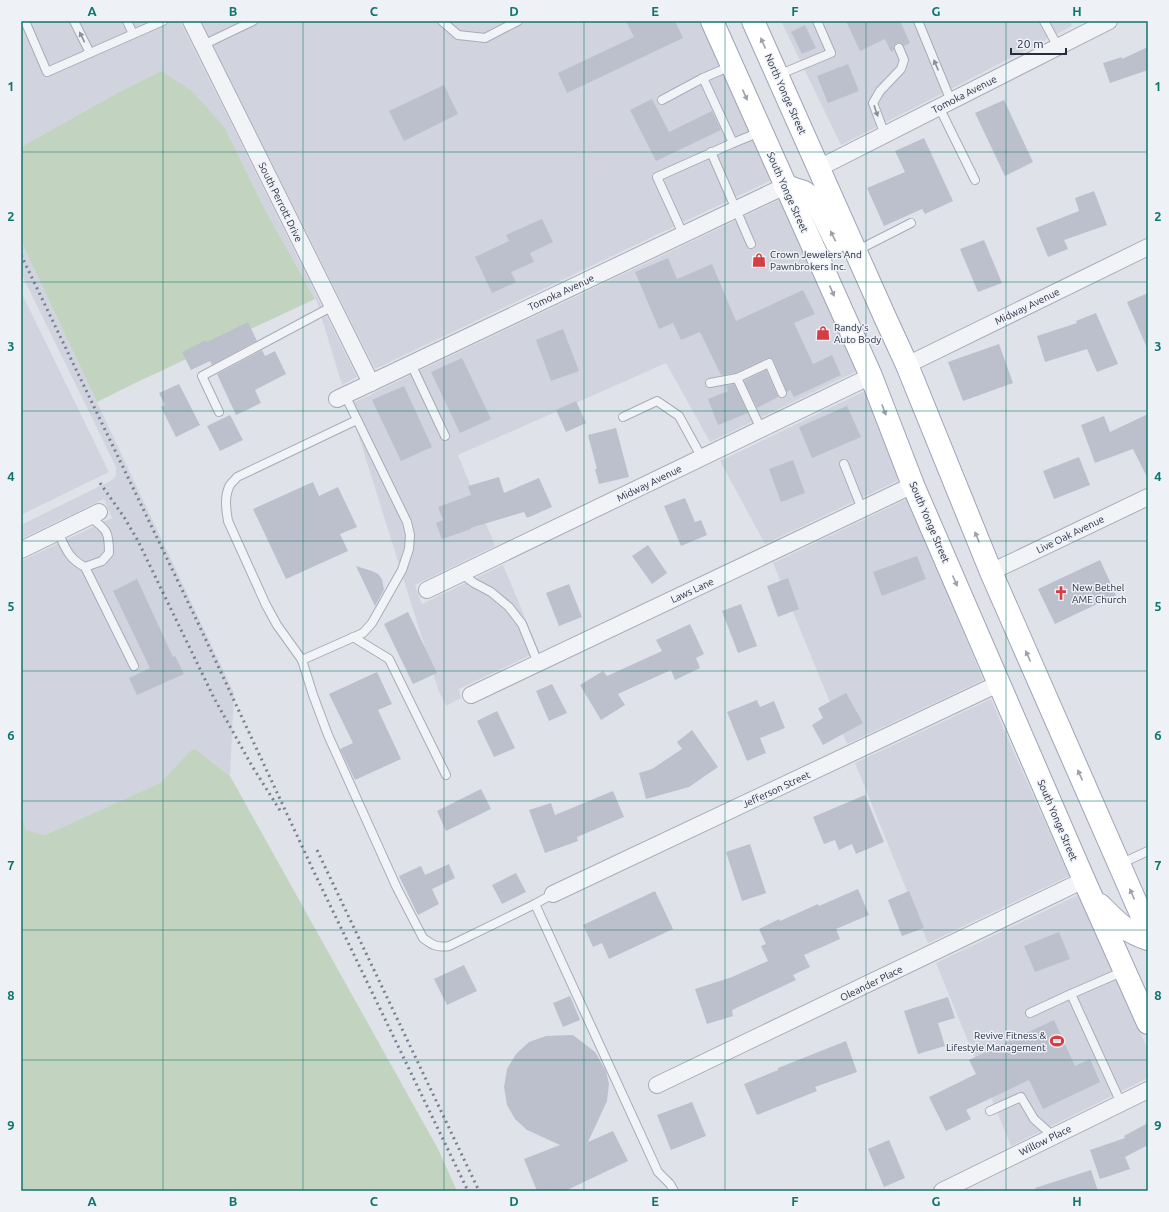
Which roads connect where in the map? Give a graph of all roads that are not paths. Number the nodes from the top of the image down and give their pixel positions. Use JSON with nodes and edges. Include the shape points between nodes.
{"nodes":[{"id":1,"x":25,"y":21,"type":"edge"},
{"id":2,"x":74,"y":21,"type":"edge"},
{"id":3,"x":127,"y":21,"type":"edge"},
{"id":4,"x":163,"y":21,"type":"edge"},
{"id":5,"x":191,"y":21,"type":"edge"},
{"id":6,"x":253,"y":21,"type":"edge"},
{"id":7,"x":442,"y":21,"type":"edge"},
{"id":8,"x":518,"y":21,"type":"edge"},
{"id":9,"x":712,"y":21,"type":"edge"},
{"id":10,"x":753,"y":21,"type":"edge"},
{"id":11,"x":817,"y":21,"type":"edge"},
{"id":12,"x":918,"y":21,"type":"edge"},
{"id":13,"x":1044,"y":21,"type":"edge"},
{"id":14,"x":1109,"y":21,"type":"edge"},
{"id":15,"x":133,"y":34,"type":"junction"},
{"id":16,"x":203,"y":45,"type":"junction"},
{"id":17,"x":1058,"y":47,"type":"junction"},
{"id":18,"x":899,"y":48,"type":"dead end"},
{"id":19,"x":90,"y":53,"type":"junction"},
{"id":20,"x":731,"y":65,"type":"junction"},
{"id":21,"x":778,"y":76,"type":"junction"},
{"id":22,"x":703,"y":78,"type":"junction"},
{"id":23,"x":662,"y":100,"type":"dead end"},
{"id":24,"x":945,"y":104,"type":"junction"},
{"id":25,"x":761,"y":132,"type":"junction"},
{"id":26,"x":885,"y":135,"type":"junction"},
{"id":27,"x":733,"y":143,"type":"junction"},
{"id":28,"x":711,"y":152,"type":"junction"},
{"id":29,"x":819,"y":168,"type":"junction"},
{"id":30,"x":975,"y":180,"type":"dead end"},
{"id":31,"x":785,"y":186,"type":"junction"},
{"id":32,"x":735,"y":209,"type":"junction"},
{"id":33,"x":911,"y":224,"type":"dead end"},
{"id":34,"x":683,"y":234,"type":"junction"},
{"id":35,"x":751,"y":244,"type":"dead end"},
{"id":36,"x":1148,"y":247,"type":"edge"},
{"id":37,"x":856,"y":251,"type":"junction"},
{"id":38,"x":333,"y":306,"type":"junction"},
{"id":39,"x":884,"y":314,"type":"junction"},
{"id":40,"x":411,"y":364,"type":"junction"},
{"id":41,"x":907,"y":365,"type":"junction"},
{"id":42,"x":870,"y":376,"type":"junction"},
{"id":43,"x":737,"y":378,"type":"junction"},
{"id":44,"x":371,"y":383,"type":"junction"},
{"id":45,"x":710,"y":383,"type":"dead end"},
{"id":46,"x":782,"y":393,"type":"dead end"},
{"id":47,"x":341,"y":397,"type":"joint"},
{"id":48,"x":219,"y":412,"type":"dead end"},
{"id":49,"x":622,"y":417,"type":"dead end"},
{"id":50,"x":358,"y":420,"type":"junction"},
{"id":51,"x":761,"y":429,"type":"junction"},
{"id":52,"x":445,"y":436,"type":"dead end"},
{"id":53,"x":702,"y":458,"type":"junction"},
{"id":54,"x":844,"y":464,"type":"dead end"},
{"id":55,"x":913,"y":485,"type":"junction"},
{"id":56,"x":1148,"y":497,"type":"edge"},
{"id":57,"x":862,"y":509,"type":"junction"},
{"id":58,"x":95,"y":515,"type":"joint"},
{"id":59,"x":58,"y":532,"type":"junction"},
{"id":60,"x":21,"y":550,"type":"edge"},
{"id":61,"x":85,"y":567,"type":"junction"},
{"id":62,"x":991,"y":572,"type":"junction"},
{"id":63,"x":462,"y":574,"type":"junction"},
{"id":64,"x":427,"y":590,"type":"dead end"},
{"id":65,"x":353,"y":637,"type":"junction"},
{"id":66,"x":302,"y":660,"type":"junction"},
{"id":67,"x":538,"y":663,"type":"junction"},
{"id":68,"x":134,"y":666,"type":"dead end"},
{"id":69,"x":1000,"y":683,"type":"junction"},
{"id":70,"x":471,"y":695,"type":"dead end"},
{"id":71,"x":446,"y":775,"type":"dead end"},
{"id":72,"x":1148,"y":851,"type":"edge"},
{"id":73,"x":1119,"y":864,"type":"junction"},
{"id":74,"x":1087,"y":888,"type":"junction"},
{"id":75,"x":553,"y":894,"type":"joint"},
{"id":76,"x":535,"y":904,"type":"junction"},
{"id":77,"x":1148,"y":930,"type":"edge"},
{"id":78,"x":1148,"y":939,"type":"edge"},
{"id":79,"x":1124,"y":970,"type":"junction"},
{"id":80,"x":1071,"y":994,"type":"junction"},
{"id":81,"x":1030,"y":1013,"type":"dead end"},
{"id":82,"x":1148,"y":1023,"type":"edge"},
{"id":83,"x":657,"y":1085,"type":"dead end"},
{"id":84,"x":1148,"y":1090,"type":"edge"},
{"id":85,"x":1121,"y":1103,"type":"junction"},
{"id":86,"x":990,"y":1111,"type":"dead end"},
{"id":87,"x":1053,"y":1136,"type":"junction"},
{"id":88,"x":674,"y":1191,"type":"edge"},
{"id":89,"x":942,"y":1191,"type":"edge"}],
"edges":[{"from":1,"to":19,"type":"lane","via":[[47,72]]},
{"from":19,"to":2,"type":"lane","one_way":true},
{"from":3,"to":15,"type":"lane"},
{"from":4,"to":15,"type":"lane"},
{"from":5,"to":16,"type":"street","name":"South Perrott Drive"},
{"from":6,"to":16,"type":"lane"},
{"from":7,"to":8,"type":"lane","via":[[458,35],[485,38]]},
{"from":9,"to":20,"type":"main road","name":"South Yonge Street"},
{"from":21,"to":10,"type":"main road","name":"North Yonge Street","one_way":true},
{"from":11,"to":21,"type":"lane","via":[[831,53]]},
{"from":24,"to":12,"type":"lane","one_way":true},
{"from":13,"to":17,"type":"lane"},
{"from":14,"to":17,"type":"street","name":"Tomoka Avenue"},
{"from":15,"to":19,"type":"lane"},
{"from":16,"to":38,"type":"street","name":"South Perrott Drive"},
{"from":17,"to":24,"type":"street","name":"Tomoka Avenue"},
{"from":18,"to":26,"type":"lane","one_way":true,"via":[[904,60],[901,69],[880,91],[873,103]]},
{"from":20,"to":22,"type":"lane"},
{"from":20,"to":25,"type":"main road","name":"South Yonge Street","one_way":true},
{"from":21,"to":29,"type":"main road","name":"North Yonge Street"},
{"from":22,"to":23,"type":"lane"},
{"from":22,"to":27,"type":"lane"},
{"from":24,"to":26,"type":"street","name":"Tomoka Avenue"},
{"from":24,"to":30,"type":"lane"},
{"from":25,"to":27,"type":"lane"},
{"from":25,"to":31,"type":"main road","name":"South Yonge Street"},
{"from":26,"to":29,"type":"street","name":"Tomoka Avenue"},
{"from":27,"to":28,"type":"lane"},
{"from":28,"to":32,"type":"lane"},
{"from":28,"to":34,"type":"lane","via":[[657,177]]},
{"from":29,"to":37,"type":"main road"},
{"from":31,"to":32,"type":"street","name":"Tomoka Avenue"},
{"from":39,"to":31,"type":"main road","one_way":true,"via":[[866,303],[816,201],[804,192]]},
{"from":31,"to":42,"type":"main road","name":"South Yonge Street","one_way":true},
{"from":32,"to":34,"type":"street","name":"Tomoka Avenue"},
{"from":32,"to":35,"type":"lane"},
{"from":33,"to":37,"type":"lane"},
{"from":34,"to":40,"type":"street","name":"Tomoka Avenue"},
{"from":36,"to":41,"type":"street","name":"Midway Avenue"},
{"from":37,"to":39,"type":"main road"},
{"from":38,"to":44,"type":"street","name":"South Perrott Drive"},
{"from":38,"to":48,"type":"lane","via":[[202,376]]},
{"from":39,"to":41,"type":"main road"},
{"from":40,"to":44,"type":"street","name":"Tomoka Avenue"},
{"from":40,"to":52,"type":"lane"},
{"from":62,"to":41,"type":"main road","one_way":true},
{"from":42,"to":51,"type":"street","name":"Midway Avenue"},
{"from":42,"to":55,"type":"main road","name":"South Yonge Street","one_way":true},
{"from":43,"to":45,"type":"lane"},
{"from":43,"to":46,"type":"lane","via":[[769,363]]},
{"from":43,"to":51,"type":"lane"},
{"from":44,"to":47,"type":"street","name":"Tomoka Avenue"},
{"from":47,"to":50,"type":"lane"},
{"from":49,"to":53,"type":"lane","via":[[657,401],[679,416]]},
{"from":50,"to":65,"type":"lane","via":[[407,522],[410,535],[409,549],[402,570],[372,623],[362,633]]},
{"from":50,"to":66,"type":"lane","via":[[237,478],[230,485],[226,499],[228,521],[266,605]]},
{"from":51,"to":53,"type":"street","name":"Midway Avenue"},
{"from":53,"to":63,"type":"street","name":"Midway Avenue"},
{"from":54,"to":57,"type":"lane"},
{"from":55,"to":57,"type":"street","name":"Laws Lane"},
{"from":55,"to":69,"type":"main road","name":"South Yonge Street","one_way":true},
{"from":56,"to":62,"type":"street","name":"Live Oak Avenue"},
{"from":57,"to":67,"type":"street","name":"Laws Lane"},
{"from":58,"to":59,"type":"street"},
{"from":58,"to":61,"type":"lane","via":[[109,537],[109,553],[102,561]]},
{"from":59,"to":60,"type":"street"},
{"from":59,"to":61,"type":"lane","via":[[67,553]]},
{"from":61,"to":68,"type":"lane"},
{"from":73,"to":62,"type":"main road","one_way":true},
{"from":63,"to":64,"type":"street","name":"Midway Avenue"},
{"from":63,"to":67,"type":"lane","via":[[509,607],[522,624]]},
{"from":65,"to":66,"type":"lane"},
{"from":65,"to":71,"type":"lane","via":[[389,659]]},
{"from":66,"to":76,"type":"lane","via":[[312,695],[328,735],[397,888],[424,938],[440,948],[449,946]]},
{"from":67,"to":70,"type":"street","name":"Laws Lane"},
{"from":69,"to":74,"type":"main road","name":"South Yonge Street"},
{"from":69,"to":75,"type":"street","name":"Jefferson Street"},
{"from":72,"to":73,"type":"lane"},
{"from":77,"to":73,"type":"main road","one_way":true},
{"from":74,"to":78,"type":"main road","via":[[1122,927]]},
{"from":74,"to":79,"type":"main road","name":"South Yonge Street"},
{"from":74,"to":83,"type":"street","name":"Oleander Place"},
{"from":75,"to":76,"type":"lane"},
{"from":76,"to":88,"type":"lane","via":[[658,1172]]},
{"from":79,"to":80,"type":"lane"},
{"from":79,"to":82,"type":"main road","name":"South Yonge Street"},
{"from":80,"to":81,"type":"lane"},
{"from":80,"to":85,"type":"lane"},
{"from":84,"to":85,"type":"street","name":"Willow Place"},
{"from":85,"to":87,"type":"street","name":"Willow Place"},
{"from":86,"to":87,"type":"lane","via":[[1021,1097],[1034,1119]]},
{"from":87,"to":89,"type":"street","name":"Willow Place"}]}
